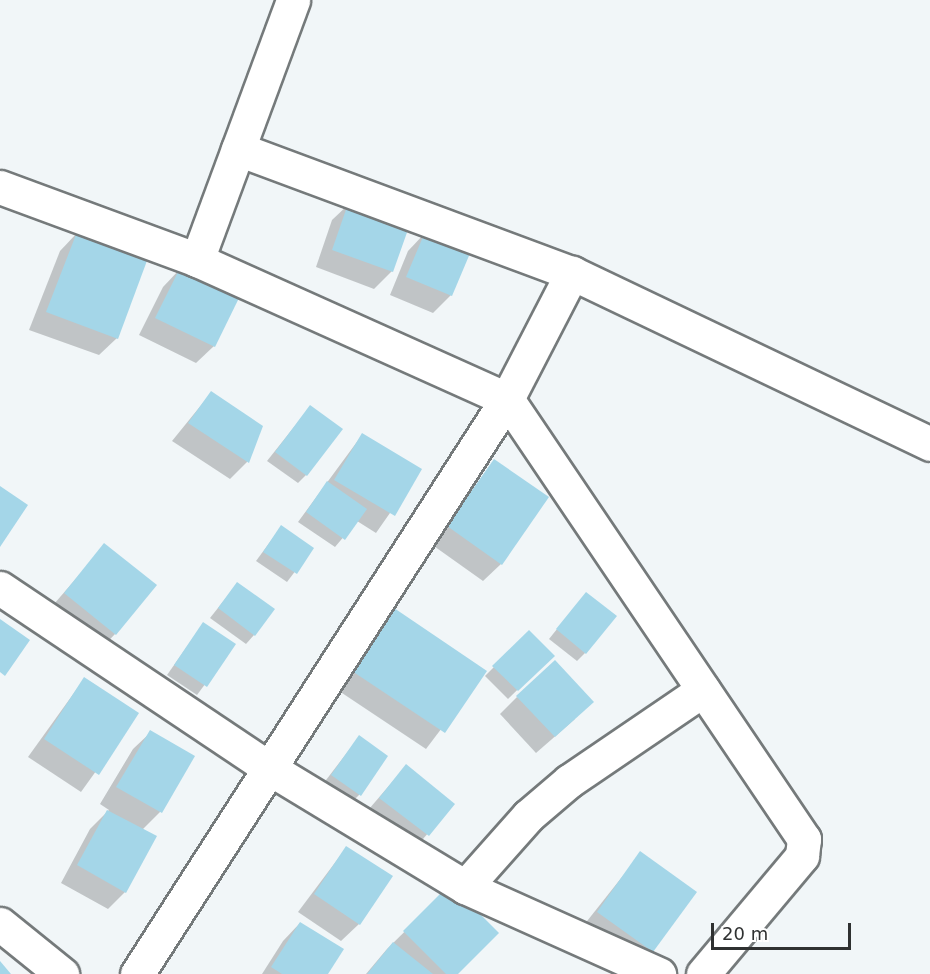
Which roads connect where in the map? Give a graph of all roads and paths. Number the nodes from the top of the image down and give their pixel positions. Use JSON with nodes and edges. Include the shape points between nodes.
{"nodes":[{"id":1,"x":293,"y":0,"type":"edge"},
{"id":2,"x":238,"y":149,"type":"junction"},
{"id":3,"x":0,"y":187,"type":"edge"},
{"id":4,"x":197,"y":260,"type":"junction"},
{"id":5,"x":572,"y":273,"type":"junction"},
{"id":6,"x":507,"y":399,"type":"junction"},
{"id":7,"x":930,"y":444,"type":"edge"},
{"id":8,"x":0,"y":588,"type":"edge"},
{"id":9,"x":703,"y":690,"type":"junction"},
{"id":10,"x":272,"y":770,"type":"junction"},
{"id":11,"x":465,"y":887,"type":"junction"},
{"id":12,"x":0,"y":924,"type":"edge"},
{"id":13,"x":62,"y":974,"type":"edge"},
{"id":14,"x":137,"y":974,"type":"edge"},
{"id":15,"x":658,"y":974,"type":"edge"},
{"id":16,"x":703,"y":974,"type":"edge"}],
"edges":[{"from":1,"to":2,"type":"street"},
{"from":2,"to":4,"type":"street"},
{"from":2,"to":5,"type":"street"},
{"from":3,"to":4,"type":"street"},
{"from":4,"to":6,"type":"street"},
{"from":5,"to":6,"type":"street"},
{"from":5,"to":7,"type":"street"},
{"from":6,"to":9,"type":"street"},
{"from":6,"to":10,"type":"street"},
{"from":8,"to":10,"type":"street"},
{"from":9,"to":11,"type":"street","via":[[569,781],[528,816]]},
{"from":9,"to":16,"type":"street","via":[[805,844],[802,856]]},
{"from":10,"to":11,"type":"street"},
{"from":10,"to":14,"type":"street"},
{"from":11,"to":15,"type":"street"},
{"from":12,"to":13,"type":"street"}]}
